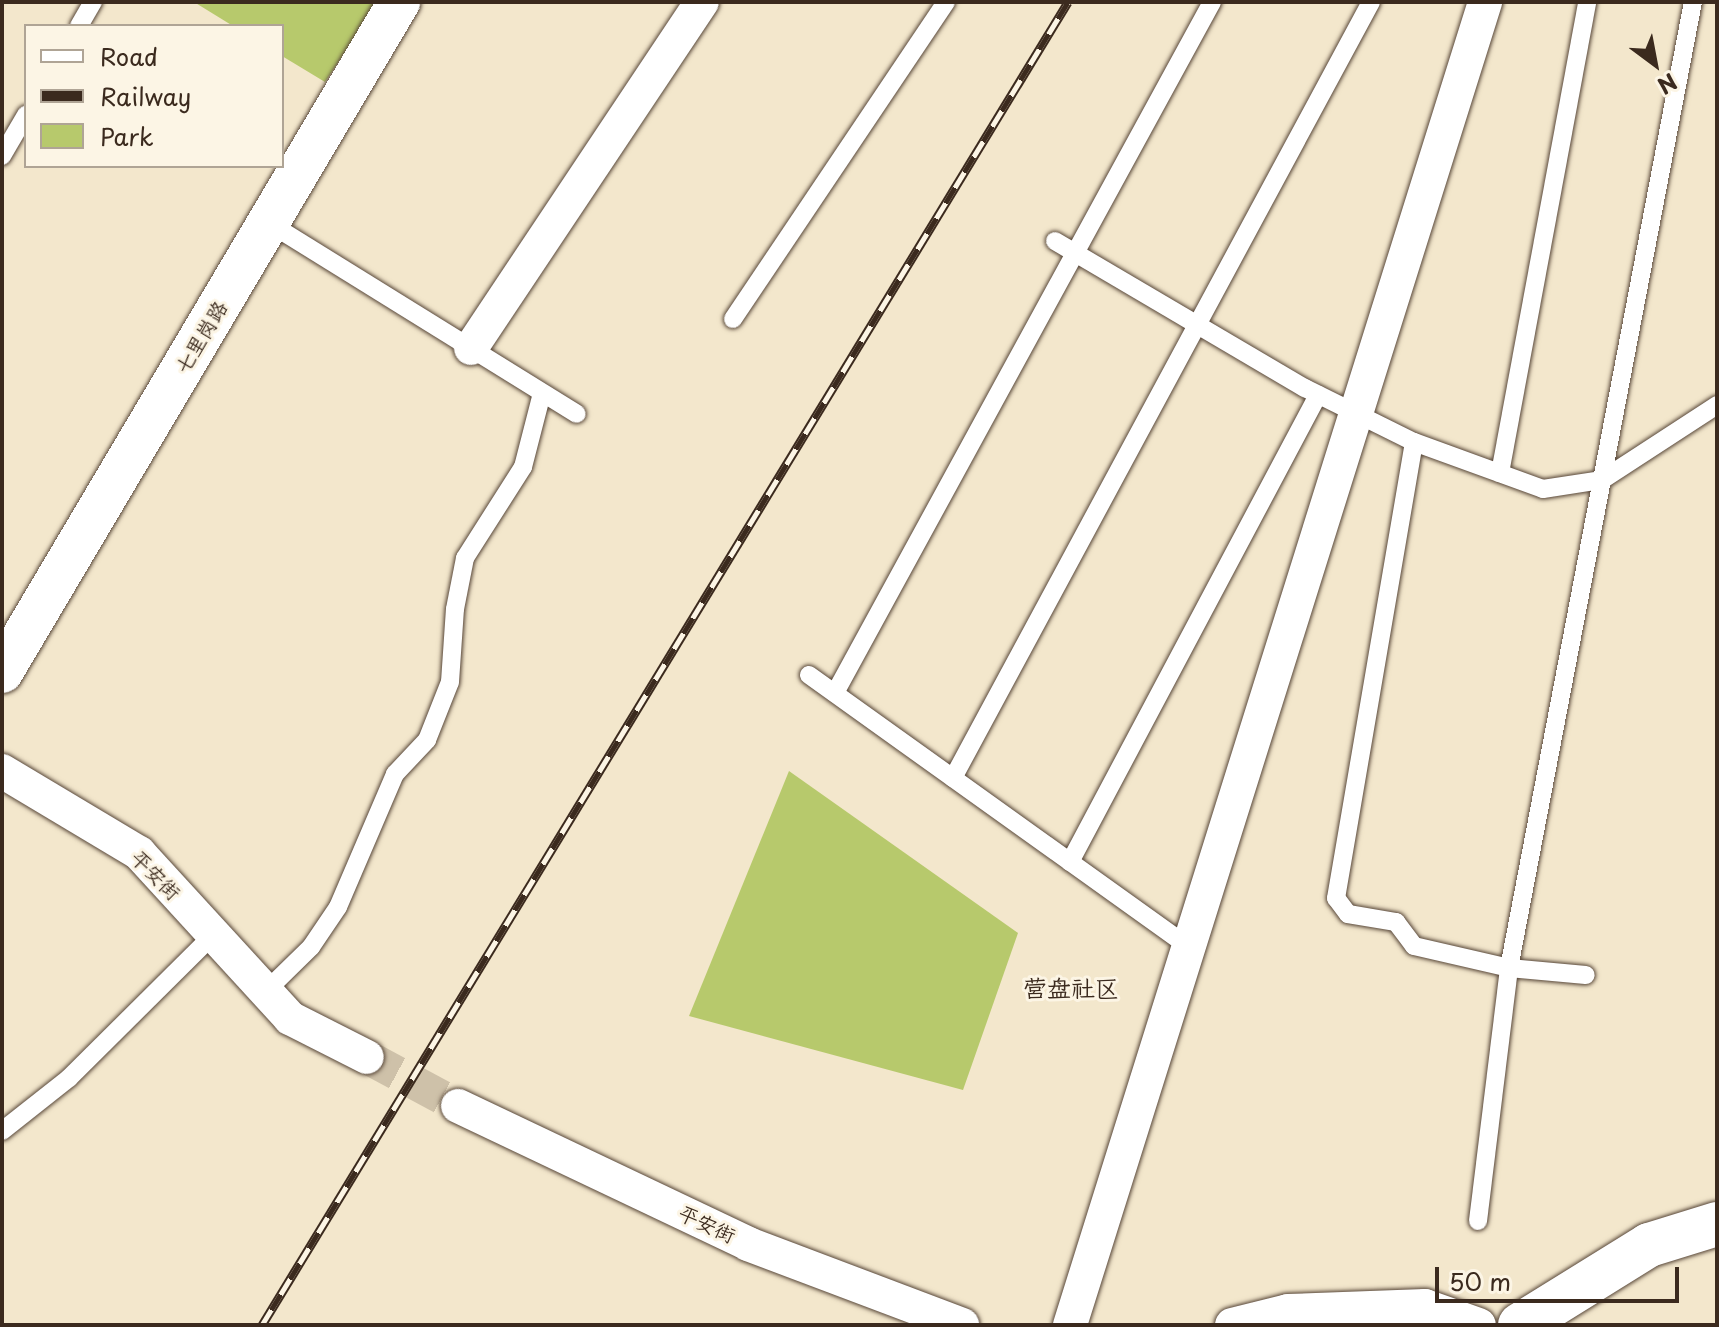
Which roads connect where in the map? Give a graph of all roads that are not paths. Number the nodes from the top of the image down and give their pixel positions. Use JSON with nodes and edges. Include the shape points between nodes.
{"nodes":[{"id":1,"x":93,"y":2,"type":"edge"},
{"id":2,"x":399,"y":2,"type":"edge"},
{"id":3,"x":702,"y":2,"type":"edge"},
{"id":4,"x":946,"y":2,"type":"edge"},
{"id":5,"x":1212,"y":2,"type":"edge"},
{"id":6,"x":1371,"y":2,"type":"edge"},
{"id":7,"x":1485,"y":2,"type":"edge"},
{"id":8,"x":1587,"y":2,"type":"edge"},
{"id":9,"x":1693,"y":2,"type":"edge"},
{"id":10,"x":80,"y":24,"type":"edge"},
{"id":11,"x":24,"y":118,"type":"edge"},
{"id":12,"x":2,"y":156,"type":"edge"},
{"id":13,"x":269,"y":223,"type":"junction"},
{"id":14,"x":1055,"y":241,"type":"dead end"},
{"id":15,"x":1076,"y":253,"type":"junction"},
{"id":16,"x":733,"y":319,"type":"dead end"},
{"id":17,"x":1196,"y":324,"type":"junction"},
{"id":18,"x":471,"y":348,"type":"junction"},
{"id":19,"x":542,"y":393,"type":"junction"},
{"id":20,"x":1318,"y":395,"type":"junction"},
{"id":21,"x":1717,"y":405,"type":"edge"},
{"id":22,"x":577,"y":414,"type":"dead end"},
{"id":23,"x":1358,"y":414,"type":"junction"},
{"id":24,"x":1414,"y":442,"type":"junction"},
{"id":25,"x":1500,"y":473,"type":"junction"},
{"id":26,"x":1602,"y":480,"type":"junction"},
{"id":27,"x":2,"y":672,"type":"edge"},
{"id":28,"x":809,"y":675,"type":"dead end"},
{"id":29,"x":835,"y":693,"type":"junction"},
{"id":30,"x":2,"y":771,"type":"edge"},
{"id":31,"x":953,"y":778,"type":"junction"},
{"id":32,"x":1070,"y":862,"type":"junction"},
{"id":33,"x":213,"y":935,"type":"junction"},
{"id":34,"x":1190,"y":948,"type":"junction"},
{"id":35,"x":1509,"y":968,"type":"junction"},
{"id":36,"x":1586,"y":975,"type":"dead end"},
{"id":37,"x":264,"y":993,"type":"junction"},
{"id":38,"x":367,"y":1057,"type":"tunnel mouth"},
{"id":39,"x":458,"y":1106,"type":"tunnel mouth"},
{"id":40,"x":2,"y":1131,"type":"edge"},
{"id":41,"x":1478,"y":1221,"type":"dead end"},
{"id":42,"x":1717,"y":1224,"type":"edge"},
{"id":43,"x":1717,"y":1251,"type":"edge"},
{"id":44,"x":962,"y":1325,"type":"edge"},
{"id":45,"x":1070,"y":1325,"type":"edge"},
{"id":46,"x":1232,"y":1325,"type":"edge"},
{"id":47,"x":1479,"y":1325,"type":"edge"},
{"id":48,"x":1520,"y":1325,"type":"edge"},
{"id":49,"x":1560,"y":1325,"type":"edge"}],
"edges":[{"from":1,"to":10,"type":"lane"},
{"from":2,"to":13,"type":"street","name":"七里岗路"},
{"from":3,"to":18,"type":"street"},
{"from":4,"to":16,"type":"lane"},
{"from":5,"to":15,"type":"lane"},
{"from":6,"to":17,"type":"lane"},
{"from":7,"to":23,"type":"street"},
{"from":8,"to":25,"type":"lane"},
{"from":9,"to":26,"type":"lane"},
{"from":11,"to":12,"type":"lane"},
{"from":13,"to":18,"type":"lane"},
{"from":13,"to":27,"type":"street","name":"七里岗路"},
{"from":14,"to":15,"type":"lane"},
{"from":15,"to":17,"type":"lane"},
{"from":15,"to":29,"type":"lane"},
{"from":17,"to":20,"type":"lane"},
{"from":17,"to":31,"type":"lane"},
{"from":18,"to":19,"type":"lane"},
{"from":19,"to":22,"type":"lane"},
{"from":19,"to":37,"type":"lane","via":[[523,467],[465,558],[450,682],[427,740],[395,774],[338,907],[311,947]]},
{"from":20,"to":23,"type":"lane"},
{"from":20,"to":32,"type":"lane"},
{"from":21,"to":26,"type":"lane"},
{"from":23,"to":24,"type":"lane"},
{"from":23,"to":34,"type":"street"},
{"from":24,"to":25,"type":"lane"},
{"from":24,"to":35,"type":"lane","via":[[1336,898],[1348,914],[1396,922],[1414,946]]},
{"from":25,"to":26,"type":"lane","via":[[1543,489]]},
{"from":26,"to":35,"type":"lane"},
{"from":28,"to":29,"type":"lane"},
{"from":29,"to":31,"type":"lane"},
{"from":30,"to":33,"type":"street","name":"平安街","via":[[139,853]]},
{"from":31,"to":32,"type":"lane"},
{"from":32,"to":34,"type":"lane"},
{"from":33,"to":37,"type":"street","name":"平安街"},
{"from":33,"to":40,"type":"lane","via":[[69,1078]]},
{"from":34,"to":45,"type":"street"},
{"from":35,"to":36,"type":"lane"},
{"from":35,"to":41,"type":"lane"},
{"from":37,"to":38,"type":"street","name":"平安街","via":[[290,1018]]},
{"from":39,"to":44,"type":"street","name":"平安街","via":[[748,1244]]},
{"from":42,"to":48,"type":"main road","via":[[1649,1245]]},
{"from":43,"to":49,"type":"main road","via":[[1660,1265]]},
{"from":46,"to":47,"type":"street","via":[[1288,1311],[1425,1306]]}]}
